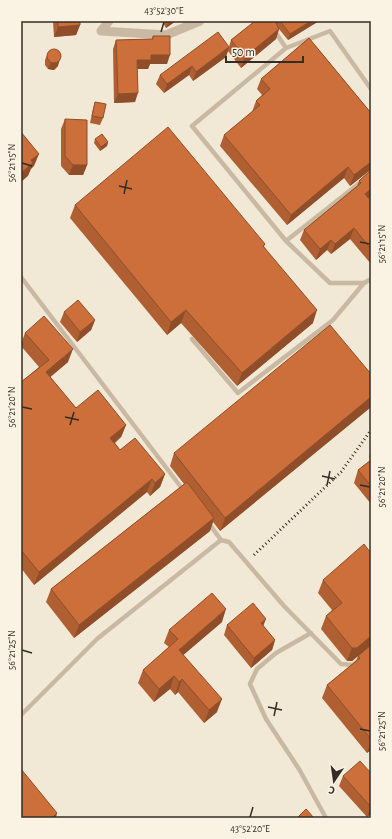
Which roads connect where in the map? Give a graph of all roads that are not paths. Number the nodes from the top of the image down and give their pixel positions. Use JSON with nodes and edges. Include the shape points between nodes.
{"nodes":[{"id":1,"x":109,"y":21,"type":"edge"},
{"id":2,"x":200,"y":21,"type":"edge"},
{"id":3,"x":268,"y":21,"type":"edge"},
{"id":4,"x":286,"y":48,"type":"junction"},
{"id":5,"x":371,"y":89,"type":"edge"},
{"id":6,"x":371,"y":174,"type":"edge"},
{"id":7,"x":286,"y":242,"type":"junction"},
{"id":8,"x":21,"y":277,"type":"edge"},
{"id":9,"x":371,"y":279,"type":"edge"},
{"id":10,"x":364,"y":283,"type":"junction"},
{"id":11,"x":192,"y":339,"type":"dead end"},
{"id":12,"x":188,"y":496,"type":"edge"},
{"id":13,"x":202,"y":515,"type":"edge"},
{"id":14,"x":221,"y":540,"type":"junction"},
{"id":15,"x":311,"y":633,"type":"junction"},
{"id":16,"x":359,"y":660,"type":"edge"},
{"id":17,"x":21,"y":715,"type":"edge"},
{"id":18,"x":326,"y":818,"type":"edge"}],
"edges":[{"from":1,"to":2,"type":"street","via":[[101,31],[166,36]]},
{"from":3,"to":4,"type":"lane"},
{"from":4,"to":5,"type":"lane","via":[[330,31]]},
{"from":4,"to":7,"type":"lane","via":[[192,126]]},
{"from":6,"to":7,"type":"lane"},
{"from":7,"to":10,"type":"lane","via":[[330,283]]},
{"from":8,"to":12,"type":"lane"},
{"from":9,"to":10,"type":"lane"},
{"from":10,"to":11,"type":"lane","via":[[333,320],[238,393]]},
{"from":13,"to":14,"type":"lane"},
{"from":14,"to":15,"type":"lane","via":[[229,542]]},
{"from":14,"to":17,"type":"lane","via":[[97,639]]},
{"from":15,"to":16,"type":"lane","via":[[341,664],[353,665]]},
{"from":15,"to":18,"type":"lane","via":[[276,653],[257,669],[250,684],[266,718],[299,769]]}]}
